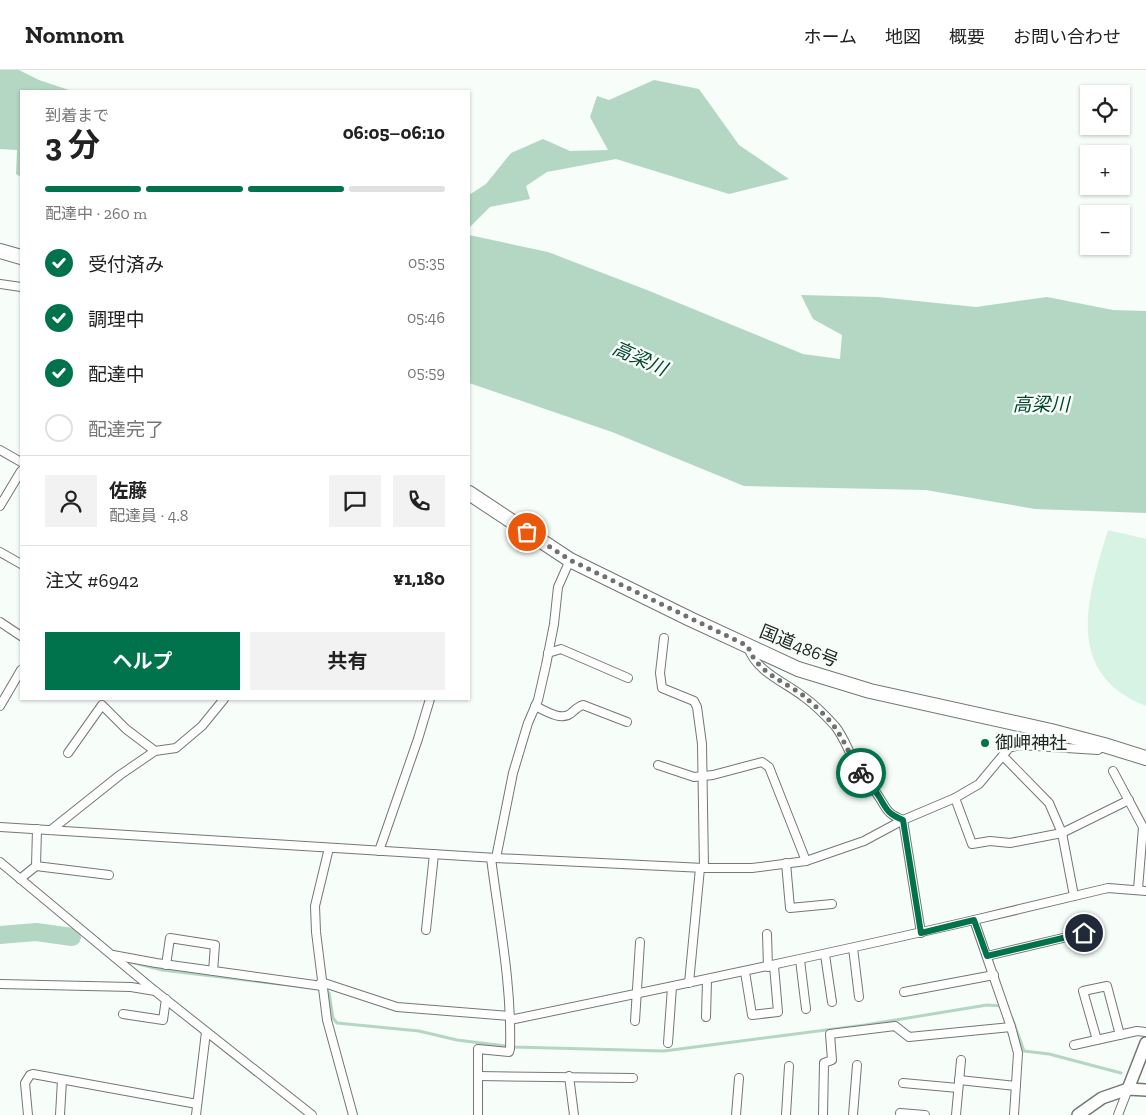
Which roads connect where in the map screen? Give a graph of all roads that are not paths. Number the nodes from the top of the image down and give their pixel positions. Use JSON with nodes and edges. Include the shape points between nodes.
{"nodes":[{"id":1,"x":0,"y":251,"type":"edge"},
{"id":2,"x":20,"y":257,"type":"edge"},
{"id":3,"x":0,"y":284,"type":"edge"},
{"id":4,"x":20,"y":287,"type":"edge"},
{"id":5,"x":0,"y":450,"type":"edge"},
{"id":6,"x":20,"y":461,"type":"edge"},
{"id":7,"x":20,"y":473,"type":"edge"},
{"id":8,"x":470,"y":494,"type":"edge"},
{"id":9,"x":0,"y":506,"type":"edge"},
{"id":10,"x":0,"y":552,"type":"edge"},
{"id":11,"x":570,"y":560,"type":"junction"},
{"id":12,"x":20,"y":563,"type":"edge"},
{"id":13,"x":0,"y":622,"type":"edge"},
{"id":14,"x":20,"y":635,"type":"edge"},
{"id":15,"x":664,"y":638,"type":"dead end"},
{"id":16,"x":748,"y":646,"type":"junction"},
{"id":17,"x":548,"y":652,"type":"junction"},
{"id":18,"x":20,"y":672,"type":"edge"},
{"id":19,"x":628,"y":678,"type":"dead end"},
{"id":20,"x":223,"y":700,"type":"edge"},
{"id":21,"x":430,"y":700,"type":"edge"},
{"id":22,"x":0,"y":706,"type":"edge"},
{"id":23,"x":535,"y":706,"type":"junction"},
{"id":24,"x":627,"y":722,"type":"dead end"},
{"id":25,"x":1104,"y":745,"type":"junction"},
{"id":26,"x":155,"y":751,"type":"junction"},
{"id":27,"x":68,"y":753,"type":"dead end"},
{"id":28,"x":1003,"y":756,"type":"junction"},
{"id":29,"x":1146,"y":758,"type":"edge"},
{"id":30,"x":658,"y":765,"type":"dead end"},
{"id":31,"x":1113,"y":771,"type":"dead end"},
{"id":32,"x":702,"y":776,"type":"junction"},
{"id":33,"x":955,"y":798,"type":"junction"},
{"id":34,"x":1129,"y":800,"type":"junction"},
{"id":35,"x":903,"y":820,"type":"junction"},
{"id":36,"x":0,"y":826,"type":"edge"},
{"id":37,"x":37,"y":829,"type":"junction"},
{"id":38,"x":51,"y":830,"type":"junction"},
{"id":39,"x":1062,"y":833,"type":"junction"},
{"id":40,"x":328,"y":848,"type":"junction"},
{"id":41,"x":379,"y":851,"type":"junction"},
{"id":42,"x":434,"y":854,"type":"junction"},
{"id":43,"x":494,"y":858,"type":"junction"},
{"id":44,"x":806,"y":861,"type":"junction"},
{"id":45,"x":0,"y":862,"type":"edge"},
{"id":46,"x":786,"y":864,"type":"junction"},
{"id":47,"x":36,"y":866,"type":"junction"},
{"id":48,"x":702,"y":868,"type":"junction"},
{"id":49,"x":108,"y":875,"type":"dead end"},
{"id":50,"x":20,"y":879,"type":"junction"},
{"id":51,"x":1142,"y":890,"type":"edge"},
{"id":52,"x":1074,"y":896,"type":"junction"},
{"id":53,"x":832,"y":904,"type":"dead end"},
{"id":54,"x":974,"y":920,"type":"junction"},
{"id":55,"x":426,"y":930,"type":"dead end"},
{"id":56,"x":921,"y":933,"type":"junction"},
{"id":57,"x":1084,"y":933,"type":"dead end"},
{"id":58,"x":767,"y":934,"type":"dead end"},
{"id":59,"x":640,"y":942,"type":"dead end"},
{"id":60,"x":853,"y":948,"type":"junction"},
{"id":61,"x":113,"y":955,"type":"junction"},
{"id":62,"x":825,"y":955,"type":"junction"},
{"id":63,"x":987,"y":956,"type":"junction"},
{"id":64,"x":800,"y":960,"type":"junction"},
{"id":65,"x":166,"y":965,"type":"junction"},
{"id":66,"x":771,"y":966,"type":"junction"},
{"id":67,"x":213,"y":971,"type":"junction"},
{"id":68,"x":745,"y":972,"type":"junction"},
{"id":69,"x":994,"y":975,"type":"junction"},
{"id":70,"x":707,"y":980,"type":"junction"},
{"id":71,"x":689,"y":983,"type":"junction"},
{"id":72,"x":0,"y":984,"type":"edge"},
{"id":73,"x":322,"y":984,"type":"junction"},
{"id":74,"x":672,"y":987,"type":"junction"},
{"id":75,"x":155,"y":991,"type":"junction"},
{"id":76,"x":904,"y":992,"type":"dead end"},
{"id":77,"x":637,"y":994,"type":"junction"},
{"id":78,"x":859,"y":996,"type":"dead end"},
{"id":79,"x":166,"y":999,"type":"junction"},
{"id":80,"x":832,"y":1002,"type":"dead end"},
{"id":81,"x":806,"y":1009,"type":"dead end"},
{"id":82,"x":123,"y":1014,"type":"dead end"},
{"id":83,"x":706,"y":1017,"type":"dead end"},
{"id":84,"x":510,"y":1018,"type":"junction"},
{"id":85,"x":635,"y":1021,"type":"dead end"},
{"id":86,"x":1011,"y":1027,"type":"junction"},
{"id":87,"x":206,"y":1032,"type":"junction"},
{"id":88,"x":1146,"y":1032,"type":"edge"},
{"id":89,"x":1120,"y":1035,"type":"junction"},
{"id":90,"x":1097,"y":1040,"type":"junction"},
{"id":91,"x":668,"y":1043,"type":"dead end"},
{"id":92,"x":1146,"y":1043,"type":"edge"},
{"id":93,"x":1074,"y":1045,"type":"dead end"},
{"id":94,"x":961,"y":1060,"type":"dead end"},
{"id":95,"x":857,"y":1065,"type":"dead end"},
{"id":96,"x":790,"y":1066,"type":"dead end"},
{"id":97,"x":478,"y":1076,"type":"junction"},
{"id":98,"x":570,"y":1076,"type":"junction"},
{"id":99,"x":633,"y":1078,"type":"dead end"},
{"id":100,"x":739,"y":1078,"type":"dead end"},
{"id":101,"x":62,"y":1080,"type":"junction"},
{"id":102,"x":903,"y":1083,"type":"dead end"},
{"id":103,"x":959,"y":1084,"type":"junction"},
{"id":104,"x":1016,"y":1086,"type":"junction"},
{"id":105,"x":1128,"y":1089,"type":"junction"},
{"id":106,"x":1146,"y":1090,"type":"edge"},
{"id":107,"x":197,"y":1104,"type":"junction"},
{"id":108,"x":900,"y":1113,"type":"dead end"},
{"id":109,"x":28,"y":1115,"type":"edge"},
{"id":110,"x":60,"y":1115,"type":"edge"},
{"id":111,"x":196,"y":1115,"type":"edge"},
{"id":112,"x":312,"y":1115,"type":"edge"},
{"id":113,"x":353,"y":1115,"type":"edge"},
{"id":114,"x":478,"y":1115,"type":"edge"},
{"id":115,"x":574,"y":1115,"type":"edge"},
{"id":116,"x":736,"y":1115,"type":"edge"},
{"id":117,"x":786,"y":1115,"type":"edge"},
{"id":118,"x":823,"y":1115,"type":"edge"},
{"id":119,"x":852,"y":1115,"type":"edge"},
{"id":120,"x":925,"y":1115,"type":"edge"},
{"id":121,"x":956,"y":1115,"type":"edge"},
{"id":122,"x":1014,"y":1115,"type":"edge"},
{"id":123,"x":1078,"y":1115,"type":"edge"},
{"id":124,"x":1118,"y":1115,"type":"edge"}],
"edges":[{"from":1,"to":2,"type":"highway"},
{"from":3,"to":4,"type":"street"},
{"from":5,"to":6,"type":"street"},
{"from":7,"to":9,"type":"street"},
{"from":8,"to":11,"type":"highway","name":"国道486号"},
{"from":10,"to":12,"type":"street"},
{"from":11,"to":16,"type":"highway","name":"国道486号"},
{"from":11,"to":17,"type":"street","via":[[558,587]]},
{"from":13,"to":14,"type":"street"},
{"from":15,"to":32,"type":"street","via":[[660,673],[662,688],[696,704],[702,744]]},
{"from":16,"to":25,"type":"highway","name":"国道486号","via":[[798,669],[844,684]]},
{"from":16,"to":35,"type":"street","via":[[750,653],[774,678],[803,696],[836,727],[885,809]]},
{"from":17,"to":19,"type":"street","via":[[561,649]]},
{"from":17,"to":23,"type":"street"},
{"from":18,"to":22,"type":"street"},
{"from":20,"to":26,"type":"street","via":[[202,726],[176,748]]},
{"from":21,"to":41,"type":"street"},
{"from":23,"to":24,"type":"street","via":[[564,716],[582,705]]},
{"from":23,"to":43,"type":"street","via":[[513,773]]},
{"from":25,"to":28,"type":"street","via":[[1098,750],[1019,745],[1009,748]]},
{"from":25,"to":29,"type":"highway","name":"国道486号"},
{"from":26,"to":27,"type":"street","via":[[102,705]]},
{"from":26,"to":38,"type":"street"},
{"from":28,"to":33,"type":"street","via":[[979,784]]},
{"from":28,"to":39,"type":"street","via":[[1049,803]]},
{"from":30,"to":32,"type":"street","via":[[694,777]]},
{"from":31,"to":34,"type":"street"},
{"from":32,"to":44,"type":"street","via":[[765,763]]},
{"from":32,"to":48,"type":"street"},
{"from":33,"to":35,"type":"street"},
{"from":33,"to":39,"type":"street","via":[[972,844],[990,841],[1010,843]]},
{"from":34,"to":39,"type":"street"},
{"from":34,"to":51,"type":"street","via":[[1143,827]]},
{"from":35,"to":44,"type":"street","via":[[864,841]]},
{"from":35,"to":56,"type":"street"},
{"from":36,"to":37,"type":"street"},
{"from":37,"to":38,"type":"street"},
{"from":37,"to":47,"type":"street"},
{"from":38,"to":40,"type":"street"},
{"from":39,"to":52,"type":"street"},
{"from":40,"to":41,"type":"street"},
{"from":40,"to":73,"type":"street","via":[[315,906]]},
{"from":41,"to":42,"type":"street"},
{"from":42,"to":43,"type":"street"},
{"from":42,"to":55,"type":"street"},
{"from":43,"to":48,"type":"street"},
{"from":43,"to":84,"type":"street"},
{"from":44,"to":46,"type":"street"},
{"from":45,"to":50,"type":"street"},
{"from":46,"to":48,"type":"street"},
{"from":46,"to":53,"type":"street","via":[[790,908]]},
{"from":47,"to":49,"type":"street"},
{"from":47,"to":50,"type":"street"},
{"from":48,"to":71,"type":"street"},
{"from":50,"to":61,"type":"street"},
{"from":51,"to":52,"type":"street","via":[[1108,888]]},
{"from":52,"to":54,"type":"street"},
{"from":54,"to":56,"type":"street"},
{"from":54,"to":63,"type":"street"},
{"from":56,"to":60,"type":"street"},
{"from":57,"to":63,"type":"street"},
{"from":58,"to":66,"type":"street"},
{"from":59,"to":77,"type":"street"},
{"from":60,"to":62,"type":"street"},
{"from":60,"to":78,"type":"street"},
{"from":61,"to":65,"type":"street"},
{"from":61,"to":75,"type":"street"},
{"from":62,"to":64,"type":"street"},
{"from":62,"to":80,"type":"street"},
{"from":63,"to":69,"type":"street"},
{"from":64,"to":66,"type":"street"},
{"from":64,"to":81,"type":"street"},
{"from":65,"to":67,"type":"street"},
{"from":65,"to":67,"type":"street","via":[[170,938],[215,945]]},
{"from":66,"to":68,"type":"street"},
{"from":66,"to":68,"type":"street","via":[[778,1012],[752,1016]]},
{"from":67,"to":73,"type":"street"},
{"from":68,"to":70,"type":"street"},
{"from":69,"to":76,"type":"street"},
{"from":69,"to":86,"type":"street"},
{"from":70,"to":71,"type":"street"},
{"from":70,"to":83,"type":"street"},
{"from":71,"to":74,"type":"street"},
{"from":72,"to":75,"type":"street","via":[[131,987]]},
{"from":73,"to":84,"type":"street","via":[[397,1008]]},
{"from":73,"to":113,"type":"street","via":[[327,1020]]},
{"from":74,"to":77,"type":"street"},
{"from":74,"to":91,"type":"street"},
{"from":75,"to":79,"type":"street"},
{"from":77,"to":84,"type":"street"},
{"from":77,"to":85,"type":"street"},
{"from":79,"to":82,"type":"street","via":[[163,1020]]},
{"from":79,"to":87,"type":"street"},
{"from":84,"to":97,"type":"street","via":[[509,1052],[478,1049]]},
{"from":86,"to":104,"type":"street","via":[[1018,1053]]},
{"from":86,"to":118,"type":"street","via":[[909,1037],[895,1026],[830,1034],[832,1060],[824,1063]]},
{"from":87,"to":107,"type":"street"},
{"from":87,"to":112,"type":"street"},
{"from":88,"to":89,"type":"street"},
{"from":89,"to":90,"type":"street"},
{"from":89,"to":90,"type":"street","via":[[1107,986],[1083,991]]},
{"from":90,"to":93,"type":"street"},
{"from":92,"to":105,"type":"main road"},
{"from":94,"to":103,"type":"street"},
{"from":95,"to":119,"type":"street"},
{"from":96,"to":117,"type":"street"},
{"from":97,"to":98,"type":"street"},
{"from":97,"to":114,"type":"street"},
{"from":98,"to":99,"type":"street"},
{"from":98,"to":115,"type":"street"},
{"from":100,"to":116,"type":"street"},
{"from":101,"to":107,"type":"street"},
{"from":101,"to":109,"type":"street","via":[[30,1075],[25,1083]]},
{"from":101,"to":110,"type":"street"},
{"from":102,"to":103,"type":"street"},
{"from":103,"to":104,"type":"street"},
{"from":103,"to":121,"type":"street"},
{"from":104,"to":122,"type":"street"},
{"from":105,"to":106,"type":"main road"},
{"from":105,"to":123,"type":"main road","via":[[1102,1098]]},
{"from":105,"to":124,"type":"street"},
{"from":107,"to":111,"type":"street"},
{"from":108,"to":120,"type":"street"}]}
